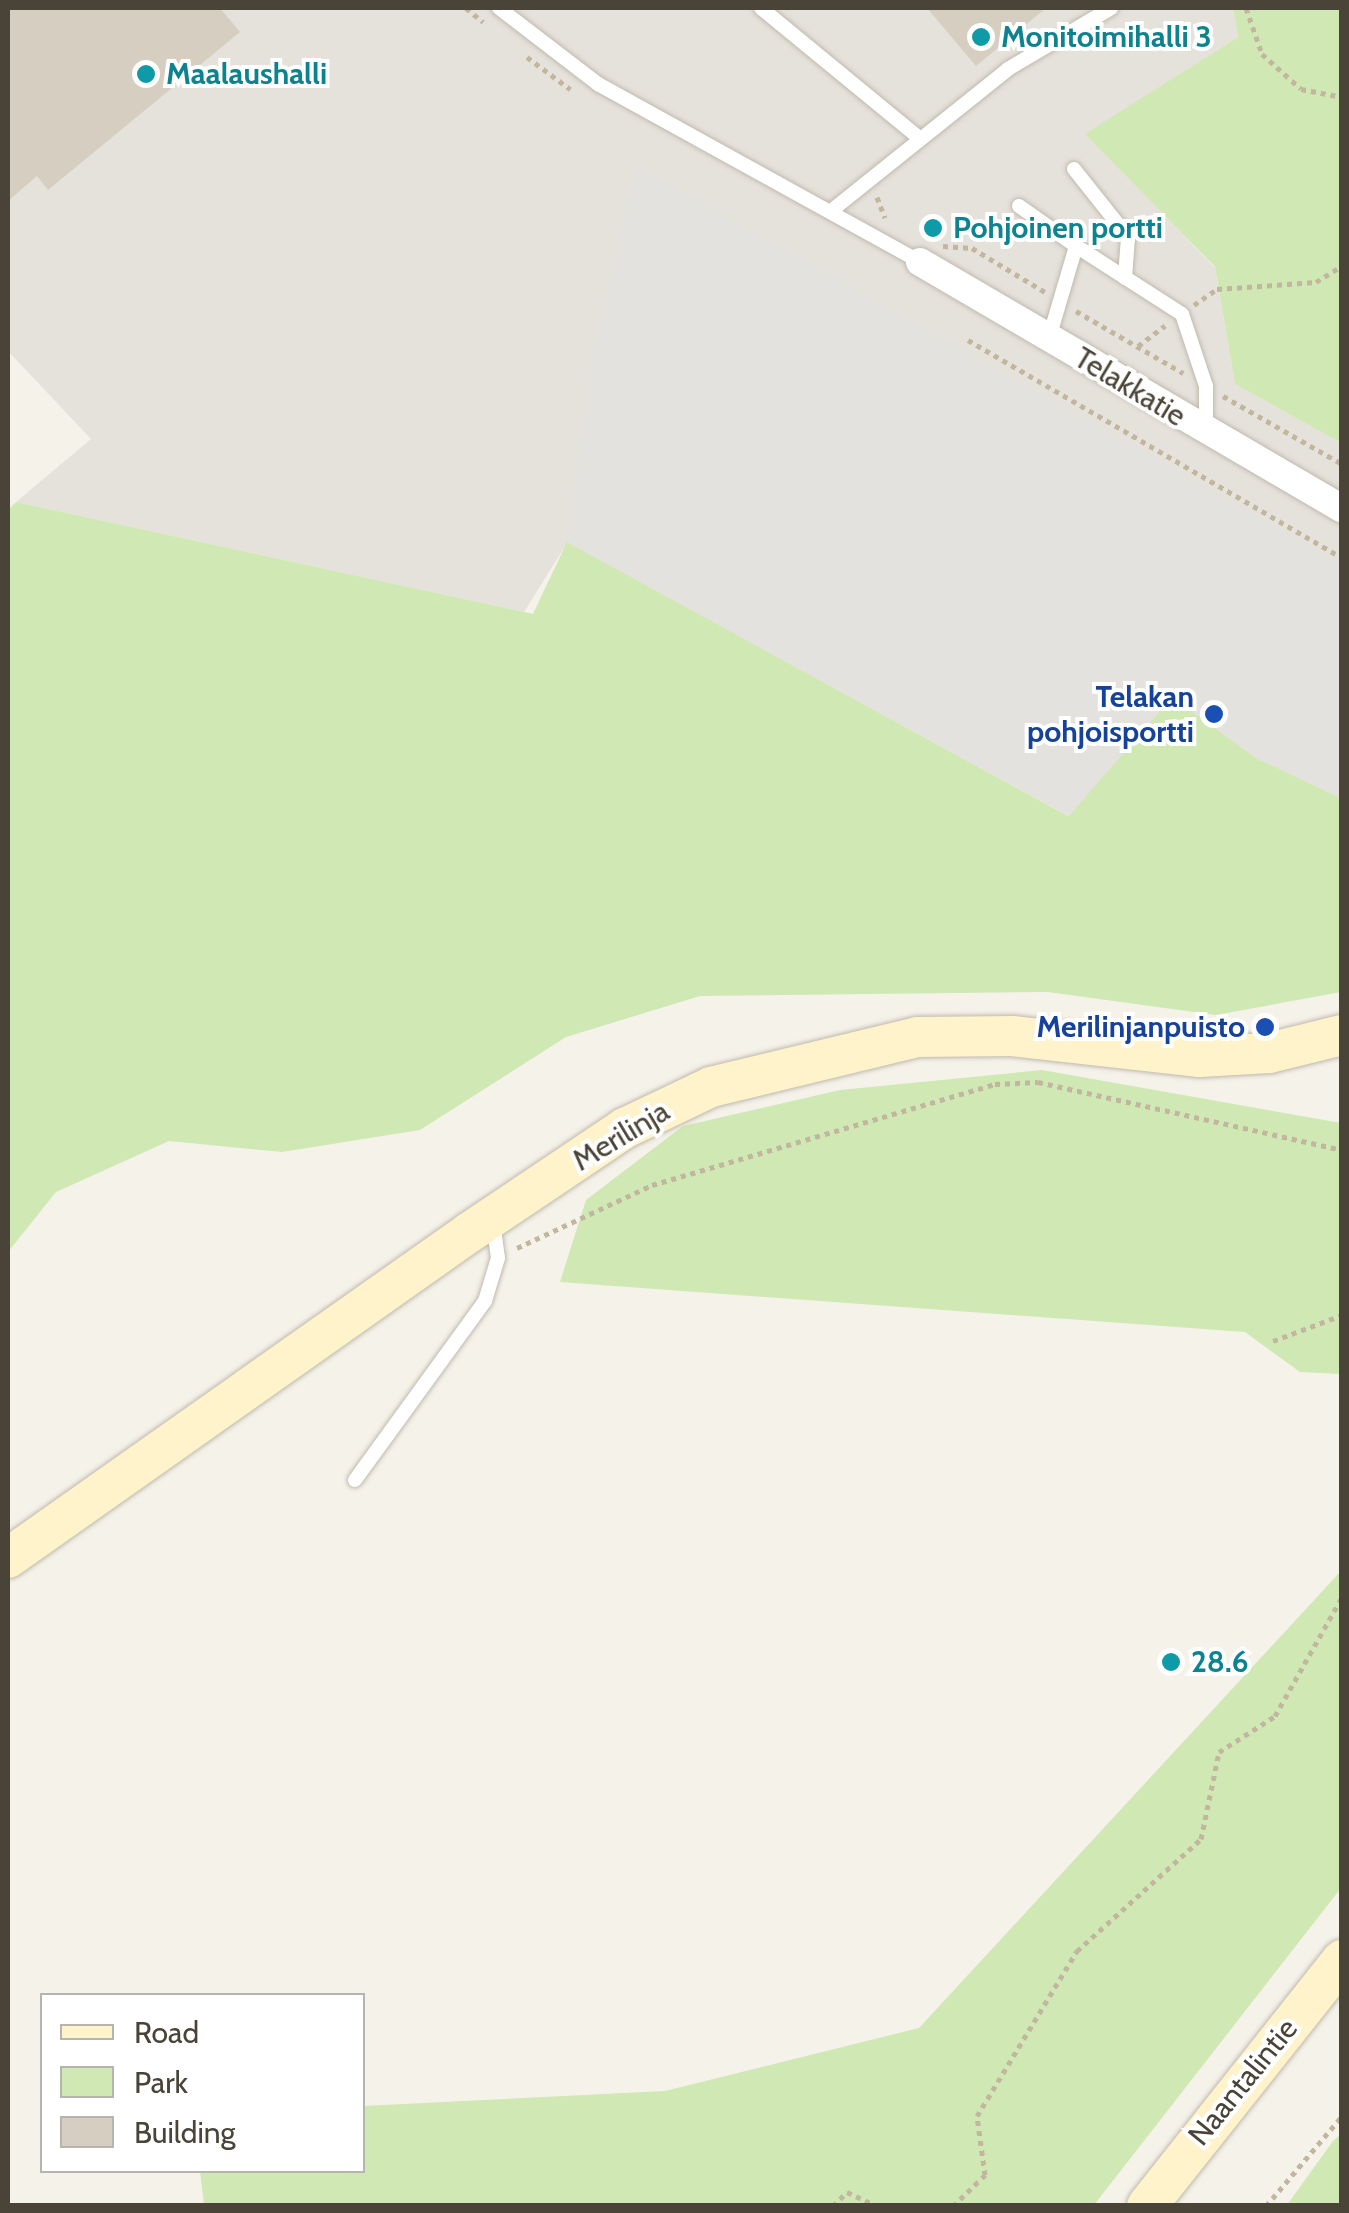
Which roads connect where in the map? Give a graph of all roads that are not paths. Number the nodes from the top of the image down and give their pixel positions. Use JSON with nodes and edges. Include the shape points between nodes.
{"nodes":[{"id":1,"x":499,"y":8,"type":"edge"},
{"id":2,"x":761,"y":8,"type":"edge"},
{"id":3,"x":1110,"y":8,"type":"edge"},
{"id":4,"x":919,"y":138,"type":"junction"},
{"id":5,"x":1074,"y":169,"type":"dead end"},
{"id":6,"x":1019,"y":206,"type":"dead end"},
{"id":7,"x":831,"y":210,"type":"junction"},
{"id":8,"x":1076,"y":246,"type":"junction"},
{"id":9,"x":925,"y":253,"type":"joint"},
{"id":10,"x":1125,"y":278,"type":"junction"},
{"id":11,"x":1049,"y":339,"type":"junction"},
{"id":12,"x":1206,"y":432,"type":"junction"},
{"id":13,"x":1342,"y":510,"type":"edge"},
{"id":14,"x":1342,"y":1034,"type":"edge"},
{"id":15,"x":492,"y":1217,"type":"junction"},
{"id":16,"x":355,"y":1480,"type":"dead end"},
{"id":17,"x":8,"y":1558,"type":"edge"},
{"id":18,"x":1342,"y":1960,"type":"edge"},
{"id":19,"x":1147,"y":2206,"type":"edge"}],
"edges":[{"from":1,"to":7,"type":"lane","via":[[598,84]]},
{"from":2,"to":4,"type":"lane"},
{"from":3,"to":4,"type":"lane"},
{"from":4,"to":7,"type":"lane"},
{"from":5,"to":10,"type":"lane","via":[[1128,237]]},
{"from":6,"to":8,"type":"lane"},
{"from":7,"to":9,"type":"lane"},
{"from":8,"to":10,"type":"lane"},
{"from":8,"to":11,"type":"lane"},
{"from":9,"to":11,"type":"street","name":"Telakkatie"},
{"from":10,"to":12,"type":"lane","via":[[1182,314],[1206,386]]},
{"from":11,"to":12,"type":"street","name":"Telakkatie"},
{"from":12,"to":13,"type":"street","name":"Telakkatie"},
{"from":14,"to":15,"type":"street","name":"Merilinja","via":[[1269,1054],[1200,1057],[977,1033],[860,1045],[681,1101]]},
{"from":15,"to":16,"type":"lane","via":[[498,1258],[486,1301]]},
{"from":15,"to":17,"type":"street","name":"Merilinja"},
{"from":18,"to":19,"type":"street","name":"Naantalintie"}]}
